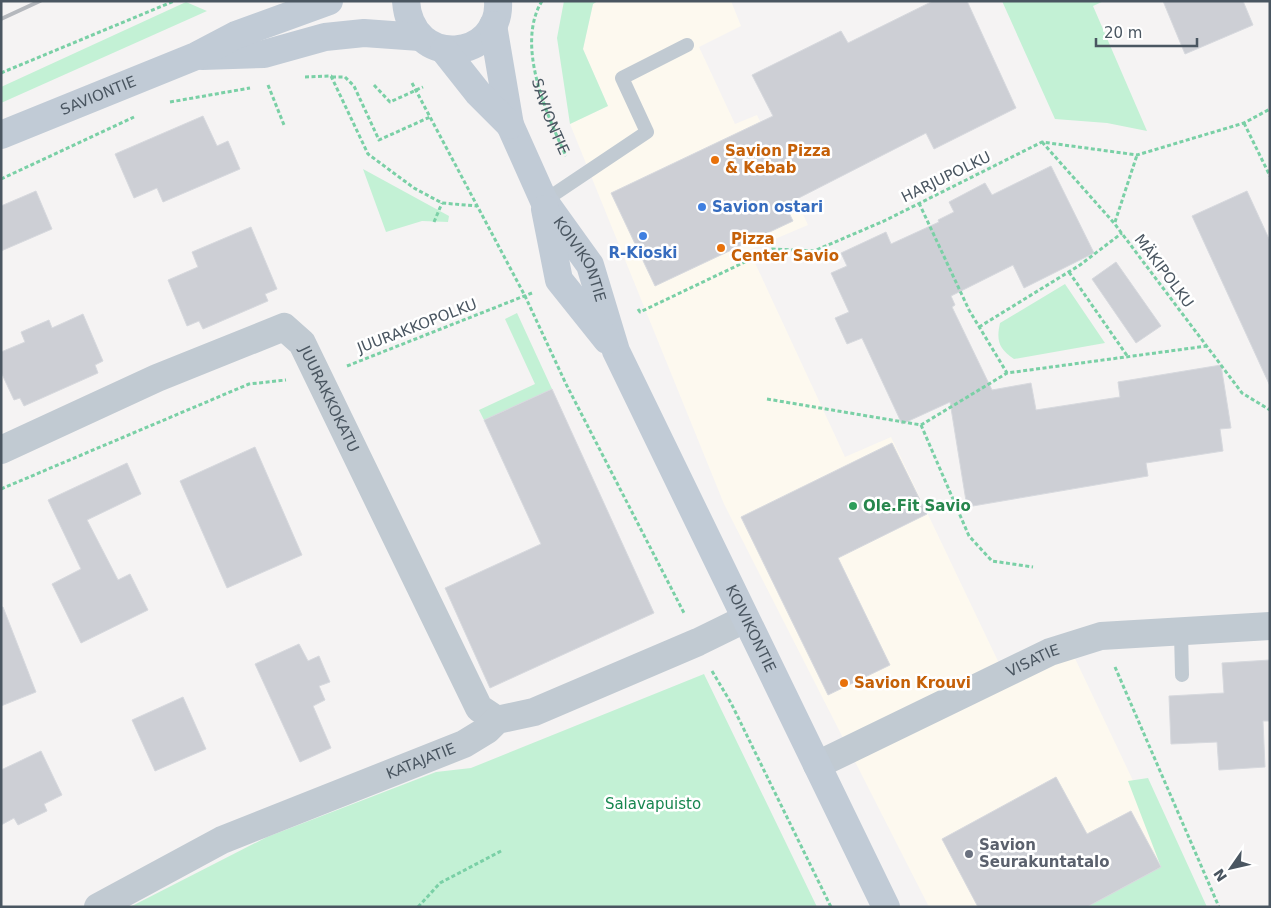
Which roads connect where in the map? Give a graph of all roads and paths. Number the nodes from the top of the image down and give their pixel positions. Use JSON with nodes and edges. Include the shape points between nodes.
{"nodes":[{"id":1,"x":174,"y":1,"type":"edge"},
{"id":2,"x":329,"y":1,"type":"edge"},
{"id":3,"x":406,"y":1,"type":"edge"},
{"id":4,"x":542,"y":1,"type":"edge"},
{"id":5,"x":495,"y":13,"type":"edge"},
{"id":6,"x":420,"y":37,"type":"junction"},
{"id":7,"x":687,"y":45,"type":"dead end"},
{"id":8,"x":444,"y":50,"type":"junction"},
{"id":9,"x":196,"y":56,"type":"junction"},
{"id":10,"x":1,"y":73,"type":"edge"},
{"id":11,"x":331,"y":76,"type":"junction"},
{"id":12,"x":296,"y":79,"type":"dead end"},
{"id":13,"x":277,"y":82,"type":"dead end"},
{"id":14,"x":412,"y":83,"type":"dead end"},
{"id":15,"x":268,"y":84,"type":"junction"},
{"id":16,"x":374,"y":85,"type":"dead end"},
{"id":17,"x":423,"y":87,"type":"dead end"},
{"id":18,"x":415,"y":90,"type":"junction"},
{"id":19,"x":164,"y":104,"type":"dead end"},
{"id":20,"x":1270,"y":109,"type":"edge"},
{"id":21,"x":137,"y":116,"type":"dead end"},
{"id":22,"x":430,"y":117,"type":"junction"},
{"id":23,"x":1244,"y":123,"type":"junction"},
{"id":24,"x":510,"y":125,"type":"junction"},
{"id":25,"x":284,"y":126,"type":"dead end"},
{"id":26,"x":1,"y":135,"type":"edge"},
{"id":27,"x":1042,"y":142,"type":"junction"},
{"id":28,"x":1137,"y":155,"type":"junction"},
{"id":29,"x":1270,"y":176,"type":"edge"},
{"id":30,"x":1,"y":179,"type":"edge"},
{"id":31,"x":577,"y":180,"type":"junction"},
{"id":32,"x":544,"y":201,"type":"junction"},
{"id":33,"x":442,"y":203,"type":"junction"},
{"id":34,"x":919,"y":203,"type":"junction"},
{"id":35,"x":477,"y":206,"type":"junction"},
{"id":36,"x":434,"y":222,"type":"dead end"},
{"id":37,"x":1114,"y":223,"type":"junction"},
{"id":38,"x":1122,"y":233,"type":"junction"},
{"id":39,"x":1068,"y":272,"type":"junction"},
{"id":40,"x":525,"y":296,"type":"junction"},
{"id":41,"x":640,"y":312,"type":"dead end"},
{"id":42,"x":979,"y":327,"type":"junction"},
{"id":43,"x":1207,"y":346,"type":"junction"},
{"id":44,"x":1128,"y":357,"type":"junction"},
{"id":45,"x":1007,"y":373,"type":"junction"},
{"id":46,"x":317,"y":374,"type":"junction"},
{"id":47,"x":767,"y":399,"type":"dead end"},
{"id":48,"x":1270,"y":410,"type":"edge"},
{"id":49,"x":921,"y":425,"type":"junction"},
{"id":50,"x":1,"y":450,"type":"edge"},
{"id":51,"x":1,"y":489,"type":"edge"},
{"id":52,"x":1033,"y":567,"type":"dead end"},
{"id":53,"x":745,"y":619,"type":"junction"},
{"id":54,"x":1270,"y":626,"type":"edge"},
{"id":55,"x":1181,"y":633,"type":"junction"},
{"id":56,"x":1101,"y":636,"type":"junction"},
{"id":57,"x":698,"y":642,"type":"junction"},
{"id":58,"x":1182,"y":676,"type":"dead end"},
{"id":59,"x":497,"y":720,"type":"junction"},
{"id":60,"x":817,"y":765,"type":"junction"},
{"id":61,"x":503,"y":850,"type":"dead end"},
{"id":62,"x":98,"y":907,"type":"edge"},
{"id":63,"x":418,"y":907,"type":"edge"},
{"id":64,"x":831,"y":907,"type":"edge"},
{"id":65,"x":886,"y":907,"type":"edge"},
{"id":66,"x":1219,"y":907,"type":"edge"}],
"edges":[{"from":1,"to":10,"type":"path"},
{"from":2,"to":9,"type":"main road","name":"SAVIONTIE","via":[[236,35]]},
{"from":3,"to":6,"type":"main road","via":[[406,15]]},
{"from":4,"to":31,"type":"path","name":"SAVIONTIE","via":[[535,12],[531,48],[544,108]]},
{"from":5,"to":8,"type":"main road","via":[[487,34],[473,45]]},
{"from":5,"to":24,"type":"main road","name":"KOIVIKONTIE"},
{"from":6,"to":8,"type":"main road"},
{"from":6,"to":9,"type":"main road","name":"SAVIONTIE","via":[[364,33],[324,38],[264,54]]},
{"from":7,"to":31,"type":"lane","via":[[622,78],[647,132]]},
{"from":8,"to":24,"type":"main road","name":"KOIVIKONTIE","via":[[478,93]]},
{"from":9,"to":26,"type":"main road","name":"SAVIONTIE"},
{"from":11,"to":12,"type":"path"},
{"from":11,"to":22,"type":"path","via":[[345,77],[354,86],[379,140]]},
{"from":11,"to":33,"type":"path","via":[[368,154],[414,188]]},
{"from":13,"to":15,"type":"path"},
{"from":14,"to":18,"type":"path"},
{"from":15,"to":19,"type":"path"},
{"from":15,"to":25,"type":"path"},
{"from":16,"to":18,"type":"path","via":[[390,102]]},
{"from":17,"to":18,"type":"path"},
{"from":18,"to":22,"type":"path"},
{"from":20,"to":23,"type":"path"},
{"from":21,"to":30,"type":"path"},
{"from":22,"to":35,"type":"path"},
{"from":23,"to":28,"type":"path"},
{"from":23,"to":29,"type":"path"},
{"from":24,"to":32,"type":"main road","name":"KOIVIKONTIE"},
{"from":27,"to":28,"type":"path"},
{"from":27,"to":34,"type":"path","name":"HARJUPOLKU"},
{"from":27,"to":37,"type":"path","name":"MÄKIPOLKU"},
{"from":28,"to":37,"type":"path"},
{"from":31,"to":32,"type":"lane"},
{"from":32,"to":53,"type":"main road","name":"KOIVIKONTIE","via":[[559,280],[616,351]]},
{"from":33,"to":35,"type":"path"},
{"from":33,"to":36,"type":"path"},
{"from":34,"to":41,"type":"path","name":"HARJUPOLKU","via":[[814,251],[772,249]]},
{"from":34,"to":42,"type":"path"},
{"from":35,"to":40,"type":"path"},
{"from":37,"to":38,"type":"path","name":"MÄKIPOLKU"},
{"from":38,"to":39,"type":"path"},
{"from":38,"to":43,"type":"path","name":"MÄKIPOLKU"},
{"from":39,"to":42,"type":"path"},
{"from":39,"to":44,"type":"path"},
{"from":40,"to":46,"type":"path","name":"JUURAKKOPOLKU","via":[[340,369]]},
{"from":40,"to":57,"type":"path","via":[[566,384]]},
{"from":42,"to":45,"type":"path"},
{"from":43,"to":44,"type":"path"},
{"from":43,"to":48,"type":"path","name":"MÄKIPOLKU","via":[[1242,394]]},
{"from":44,"to":45,"type":"path"},
{"from":45,"to":49,"type":"path"},
{"from":46,"to":50,"type":"street","name":"JUURAKKOKATU","via":[[302,343],[284,327],[157,378]]},
{"from":46,"to":51,"type":"path","name":"JUURAKKOPOLKU","via":[[295,382],[274,380],[248,384]]},
{"from":46,"to":59,"type":"street","name":"JUURAKKOKATU","via":[[479,708]]},
{"from":47,"to":49,"type":"path"},
{"from":49,"to":52,"type":"path","via":[[969,536],[992,561]]},
{"from":53,"to":57,"type":"street","name":"KATAJATIE"},
{"from":53,"to":60,"type":"main road","name":"KOIVIKONTIE"},
{"from":54,"to":55,"type":"street","name":"VISATIE"},
{"from":55,"to":56,"type":"street","name":"VISATIE"},
{"from":55,"to":58,"type":"lane"},
{"from":56,"to":60,"type":"street","name":"VISATIE","via":[[1050,652]]},
{"from":56,"to":66,"type":"path"},
{"from":57,"to":59,"type":"street","name":"KATAJATIE","via":[[534,712]]},
{"from":57,"to":64,"type":"path"},
{"from":59,"to":62,"type":"street","name":"KATAJATIE","via":[[464,744],[222,840]]},
{"from":60,"to":65,"type":"main road","name":"KOIVIKONTIE"},
{"from":61,"to":63,"type":"path","via":[[440,883]]}]}
